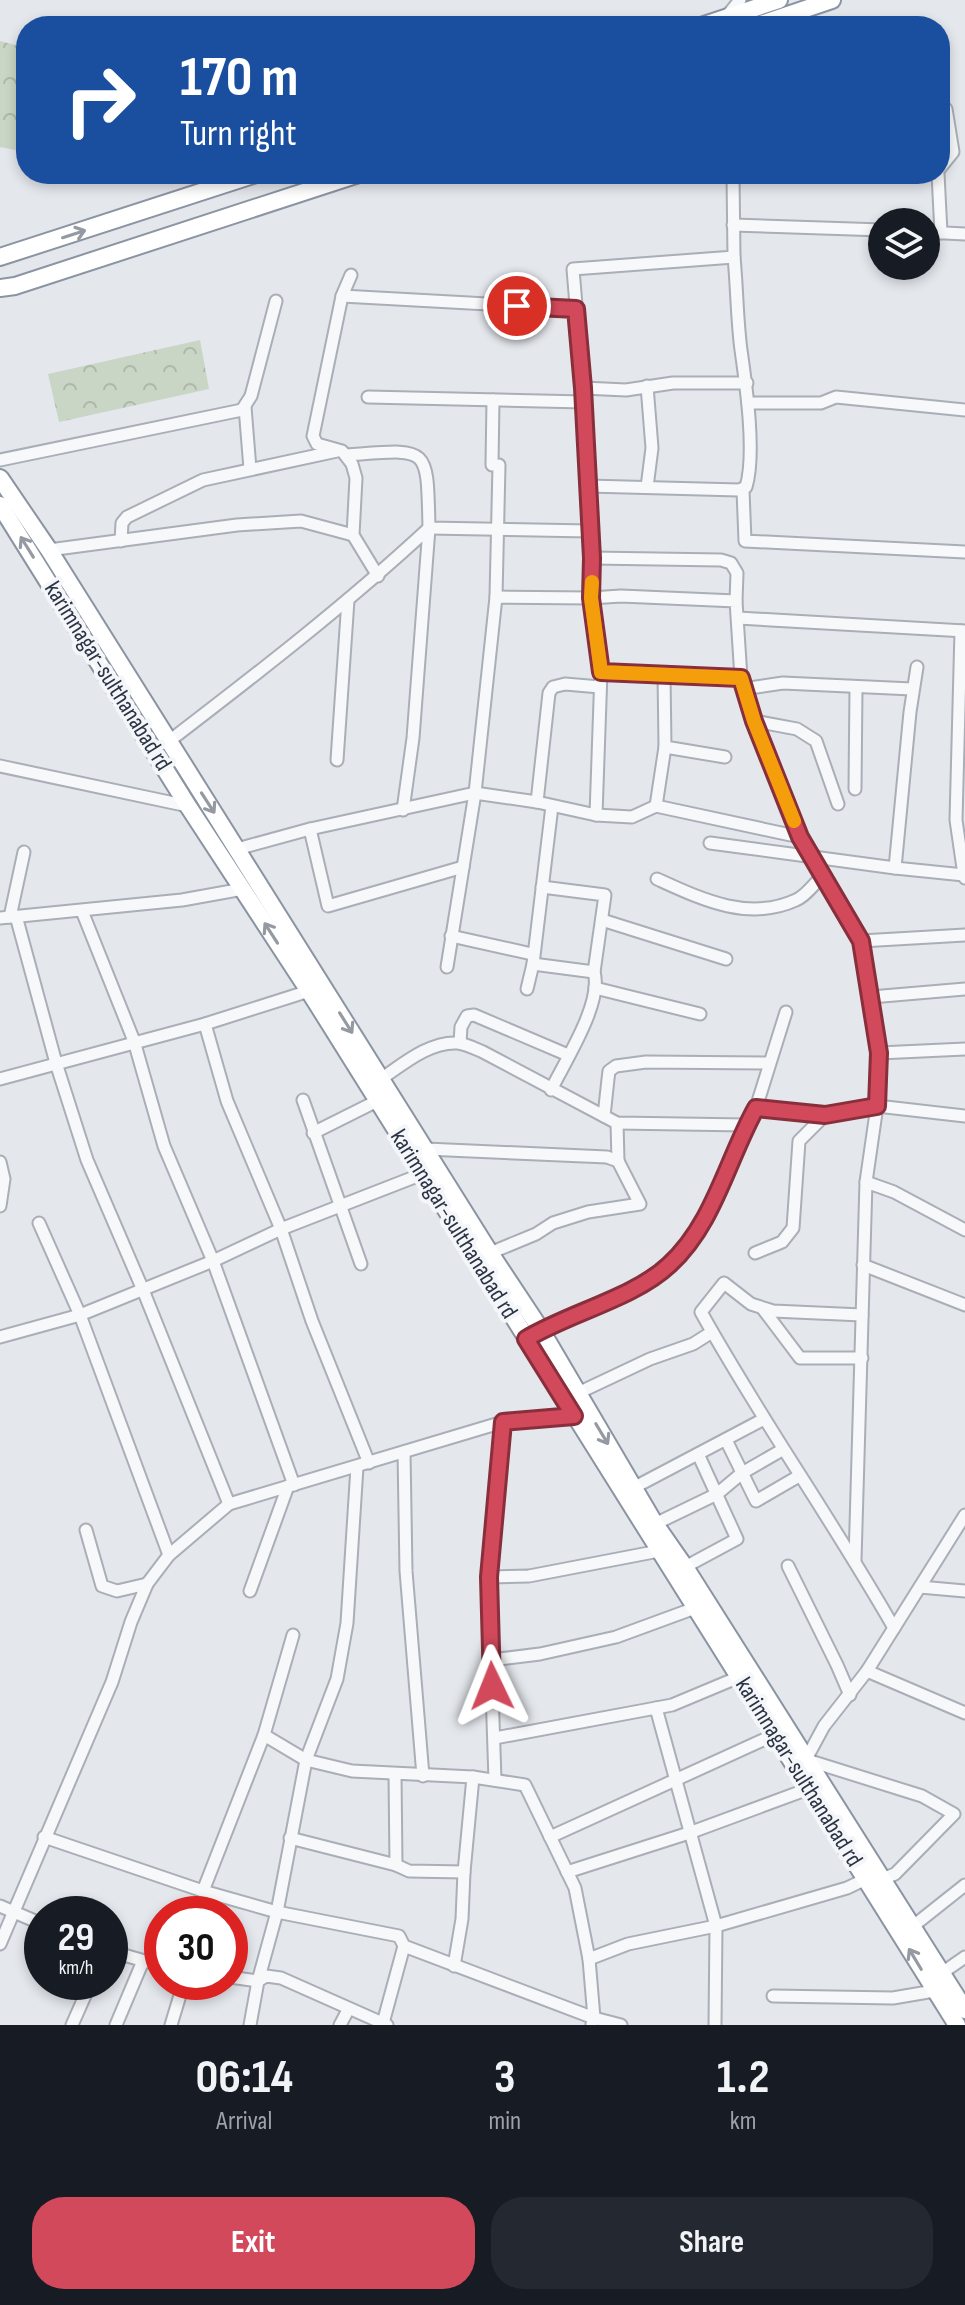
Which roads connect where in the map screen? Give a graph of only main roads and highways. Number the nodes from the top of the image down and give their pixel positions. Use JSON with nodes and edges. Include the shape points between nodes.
{"nodes":[{"id":1,"x":779,"y":0,"type":"edge"},
{"id":2,"x":832,"y":0,"type":"edge"},
{"id":3,"x":730,"y":16,"type":"edge"},
{"id":4,"x":785,"y":16,"type":"edge"},
{"id":5,"x":225,"y":184,"type":"edge"},
{"id":6,"x":298,"y":184,"type":"edge"},
{"id":7,"x":329,"y":184,"type":"edge"},
{"id":8,"x":0,"y":257,"type":"edge"},
{"id":9,"x":0,"y":277,"type":"edge"},
{"id":10,"x":0,"y":288,"type":"edge"},
{"id":11,"x":0,"y":478,"type":"edge"},
{"id":12,"x":0,"y":505,"type":"edge"},
{"id":13,"x":430,"y":1171,"type":"junction"},
{"id":14,"x":802,"y":1767,"type":"junction"},
{"id":15,"x":874,"y":1879,"type":"junction"},
{"id":16,"x":965,"y":2010,"type":"edge"},
{"id":17,"x":957,"y":2025,"type":"edge"}],
"edges":[{"from":1,"to":3,"type":"highway"},
{"from":2,"to":4,"type":"highway"},
{"from":8,"to":5,"type":"highway","one_way":true},
{"from":6,"to":9,"type":"highway","via":[[45,269]]},
{"from":7,"to":10,"type":"highway"},
{"from":11,"to":13,"type":"highway","one_way":true,"via":[[426,1149]]},
{"from":13,"to":12,"type":"highway","name":"karimnagar-sulthanabad rd","one_way":true,"via":[[377,1101]]},
{"from":13,"to":14,"type":"highway","one_way":true,"via":[[541,1330]]},
{"from":13,"to":14,"type":"highway","name":"karimnagar-sulthanabad rd","via":[[574,1416],[774,1735]]},
{"from":14,"to":15,"type":"highway"},
{"from":14,"to":15,"type":"highway","name":"karimnagar-sulthanabad rd","via":[[808,1789]]},
{"from":15,"to":16,"type":"highway"},
{"from":17,"to":15,"type":"highway","name":"karimnagar-sulthanabad rd","one_way":true}]}
